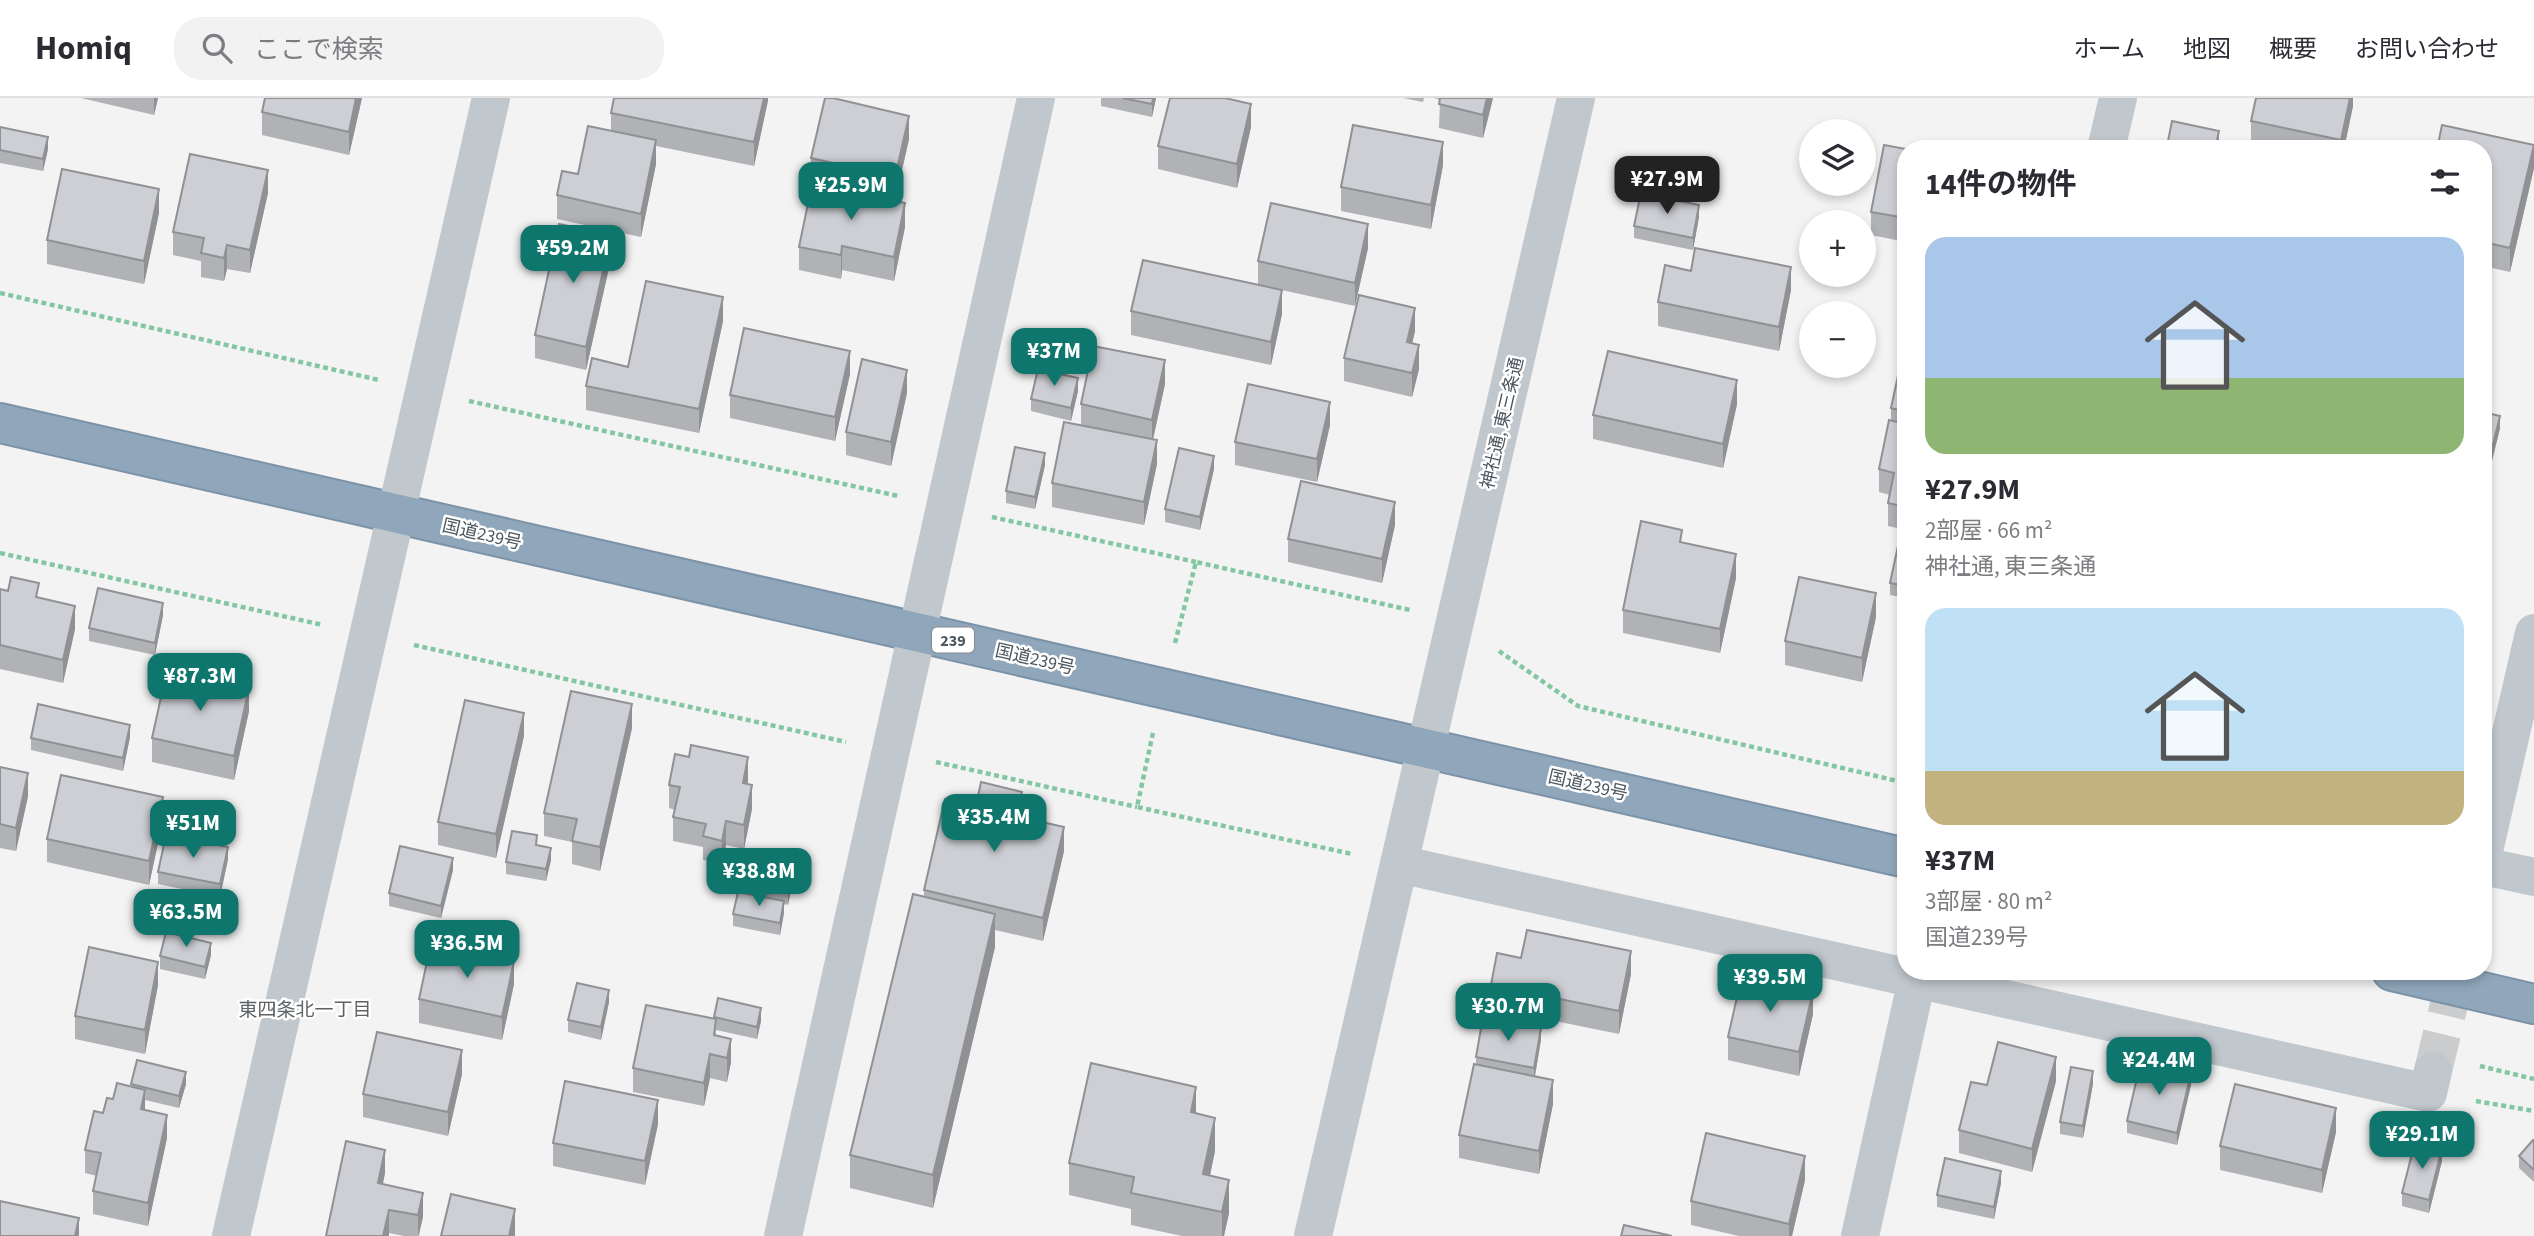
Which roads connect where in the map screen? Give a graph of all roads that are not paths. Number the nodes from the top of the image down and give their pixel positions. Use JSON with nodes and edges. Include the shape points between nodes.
{"nodes":[{"id":1,"x":491,"y":98,"type":"edge"},
{"id":2,"x":1036,"y":98,"type":"edge"},
{"id":3,"x":1576,"y":98,"type":"edge"},
{"id":4,"x":2118,"y":98,"type":"edge"},
{"id":5,"x":2108,"y":140,"type":"edge"},
{"id":6,"x":0,"y":423,"type":"edge"},
{"id":7,"x":395,"y":514,"type":"junction"},
{"id":8,"x":916,"y":631,"type":"junction"},
{"id":9,"x":2534,"y":633,"type":"edge"},
{"id":10,"x":1428,"y":747,"type":"junction"},
{"id":11,"x":2492,"y":816,"type":"edge"},
{"id":12,"x":1897,"y":856,"type":"edge"},
{"id":13,"x":1399,"y":864,"type":"junction"},
{"id":14,"x":2492,"y":868,"type":"edge"},
{"id":15,"x":2534,"y":877,"type":"edge"},
{"id":16,"x":1897,"y":975,"type":"edge"},
{"id":17,"x":1917,"y":980,"type":"edge"},
{"id":18,"x":1921,"y":980,"type":"edge"},
{"id":19,"x":2431,"y":980,"type":"edge"},
{"id":20,"x":2534,"y":1004,"type":"edge"},
{"id":21,"x":2433,"y":1071,"type":"tunnel mouth"},
{"id":22,"x":230,"y":1236,"type":"edge"},
{"id":23,"x":783,"y":1236,"type":"edge"},
{"id":24,"x":1312,"y":1236,"type":"edge"},
{"id":25,"x":1860,"y":1236,"type":"edge"}],
"edges":[{"from":1,"to":7,"type":"street"},
{"from":2,"to":8,"type":"street"},
{"from":3,"to":10,"type":"street","name":"神社通, 東三条通"},
{"from":4,"to":5,"type":"street"},
{"from":6,"to":7,"type":"highway","name":"国道239号","number":"239"},
{"from":7,"to":8,"type":"highway","name":"国道239号","number":"239"},
{"from":7,"to":22,"type":"street"},
{"from":8,"to":10,"type":"highway","name":"国道239号","number":"239"},
{"from":8,"to":23,"type":"street"},
{"from":9,"to":11,"type":"street"},
{"from":10,"to":12,"type":"highway","name":"国道239号","number":"239"},
{"from":10,"to":13,"type":"street","name":"神社通, 東三条通"},
{"from":13,"to":16,"type":"street"},
{"from":13,"to":24,"type":"street","name":"神社通, 東三条通"},
{"from":14,"to":15,"type":"street"},
{"from":17,"to":25,"type":"street"},
{"from":18,"to":21,"type":"street","via":[[2428,1093]]},
{"from":19,"to":20,"type":"highway"}]}
